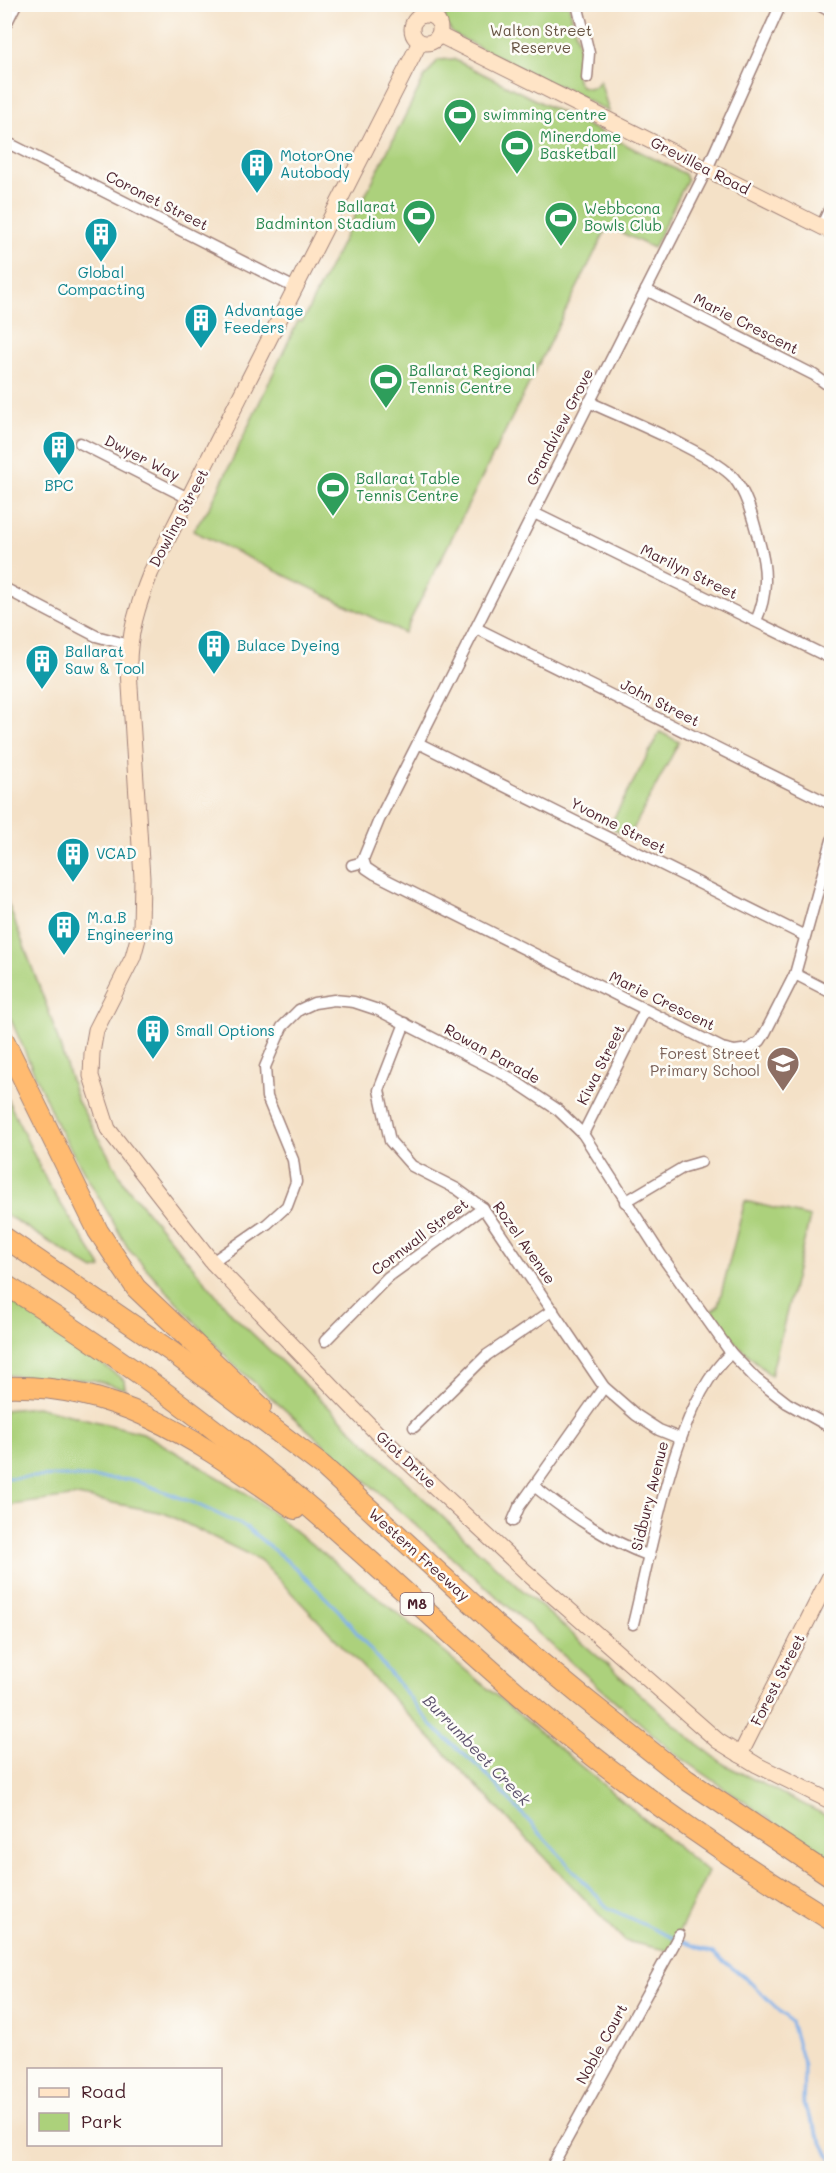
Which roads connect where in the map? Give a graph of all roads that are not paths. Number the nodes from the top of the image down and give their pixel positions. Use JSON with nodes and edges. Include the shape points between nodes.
{"nodes":[{"id":1,"x":16,"y":4,"type":"edge"},
{"id":2,"x":577,"y":4,"type":"edge"},
{"id":3,"x":781,"y":4,"type":"edge"},
{"id":4,"x":817,"y":4,"type":"edge"},
{"id":5,"x":435,"y":11,"type":"edge"},
{"id":6,"x":831,"y":12,"type":"edge"},
{"id":7,"x":4,"y":28,"type":"edge"},
{"id":8,"x":439,"y":35,"type":"junction"},
{"id":9,"x":420,"y":42,"type":"junction"},
{"id":10,"x":587,"y":78,"type":"dead end"},
{"id":11,"x":4,"y":141,"type":"edge"},
{"id":12,"x":706,"y":169,"type":"junction"},
{"id":13,"x":831,"y":204,"type":"edge"},
{"id":14,"x":826,"y":229,"type":"edge"},
{"id":15,"x":295,"y":288,"type":"junction"},
{"id":16,"x":646,"y":290,"type":"junction"},
{"id":17,"x":831,"y":388,"type":"edge"},
{"id":18,"x":590,"y":402,"type":"junction"},
{"id":19,"x":80,"y":443,"type":"dead end"},
{"id":20,"x":190,"y":499,"type":"junction"},
{"id":21,"x":534,"y":513,"type":"junction"},
{"id":22,"x":4,"y":588,"type":"edge"},
{"id":23,"x":756,"y":621,"type":"junction"},
{"id":24,"x":476,"y":628,"type":"junction"},
{"id":25,"x":129,"y":645,"type":"junction"},
{"id":26,"x":831,"y":659,"type":"edge"},
{"id":27,"x":418,"y":743,"type":"junction"},
{"id":28,"x":831,"y":805,"type":"edge"},
{"id":29,"x":831,"y":840,"type":"edge"},
{"id":30,"x":363,"y":862,"type":"junction"},
{"id":31,"x":352,"y":865,"type":"dead end"},
{"id":32,"x":805,"y":936,"type":"junction"},
{"id":33,"x":795,"y":974,"type":"junction"},
{"id":34,"x":831,"y":993,"type":"edge"},
{"id":35,"x":645,"y":1010,"type":"junction"},
{"id":36,"x":405,"y":1023,"type":"junction"},
{"id":37,"x":96,"y":1030,"type":"joint"},
{"id":38,"x":4,"y":1040,"type":"edge"},
{"id":39,"x":583,"y":1134,"type":"junction"},
{"id":40,"x":701,"y":1162,"type":"dead end"},
{"id":41,"x":625,"y":1202,"type":"junction"},
{"id":42,"x":483,"y":1208,"type":"junction"},
{"id":43,"x":4,"y":1237,"type":"edge"},
{"id":44,"x":212,"y":1262,"type":"junction"},
{"id":45,"x":4,"y":1284,"type":"edge"},
{"id":46,"x":552,"y":1310,"type":"junction"},
{"id":47,"x":325,"y":1341,"type":"dead end"},
{"id":48,"x":731,"y":1353,"type":"junction"},
{"id":49,"x":604,"y":1387,"type":"junction"},
{"id":50,"x":4,"y":1388,"type":"edge"},
{"id":51,"x":414,"y":1427,"type":"dead end"},
{"id":52,"x":831,"y":1428,"type":"edge"},
{"id":53,"x":680,"y":1438,"type":"junction"},
{"id":54,"x":324,"y":1467,"type":"junction"},
{"id":55,"x":534,"y":1486,"type":"junction"},
{"id":56,"x":513,"y":1521,"type":"dead end"},
{"id":57,"x":650,"y":1556,"type":"junction"},
{"id":58,"x":373,"y":1564,"type":"junction"},
{"id":59,"x":831,"y":1572,"type":"edge"},
{"id":60,"x":633,"y":1624,"type":"dead end"},
{"id":61,"x":740,"y":1755,"type":"junction"},
{"id":62,"x":831,"y":1802,"type":"edge"},
{"id":63,"x":831,"y":1876,"type":"edge"},
{"id":64,"x":831,"y":1921,"type":"edge"},
{"id":65,"x":679,"y":1935,"type":"dead end"},
{"id":66,"x":551,"y":2169,"type":"edge"}],
"edges":[{"from":1,"to":7,"type":"street"},
{"from":2,"to":10,"type":"street","via":[[590,60]]},
{"from":3,"to":12,"type":"street","name":"Grandview Grove"},
{"from":4,"to":6,"type":"street"},
{"from":5,"to":8,"type":"street"},
{"from":5,"to":9,"type":"street","via":[[414,23],[413,32]]},
{"from":8,"to":9,"type":"street","via":[[429,43]]},
{"from":8,"to":12,"type":"street","name":"Grevillea Road"},
{"from":9,"to":15,"type":"street","name":"Dowling Street"},
{"from":11,"to":15,"type":"street","name":"Coronet Street"},
{"from":12,"to":14,"type":"street","name":"Grevillea Road"},
{"from":12,"to":16,"type":"street","name":"Grandview Grove"},
{"from":13,"to":14,"type":"street"},
{"from":15,"to":20,"type":"street","name":"Dowling Street"},
{"from":16,"to":17,"type":"street","name":"Marie Crescent","via":[[814,375]]},
{"from":16,"to":18,"type":"street","name":"Grandview Grove"},
{"from":18,"to":21,"type":"street","name":"Grandview Grove"},
{"from":18,"to":23,"type":"street","via":[[714,462],[735,480],[750,510],[765,564],[764,598]]},
{"from":19,"to":20,"type":"street","name":"Dwyer Way"},
{"from":20,"to":25,"type":"street","name":"Dowling Street","via":[[151,572]]},
{"from":21,"to":23,"type":"street","name":"Marilyn Street"},
{"from":21,"to":24,"type":"street","name":"Grandview Grove"},
{"from":22,"to":25,"type":"street","via":[[96,636]]},
{"from":23,"to":26,"type":"street","name":"Marilyn Street"},
{"from":24,"to":27,"type":"street","name":"Grandview Grove"},
{"from":24,"to":28,"type":"street","name":"John Street"},
{"from":25,"to":37,"type":"street","name":"Dowling Street","via":[[129,706],[142,879],[141,927],[133,957]]},
{"from":27,"to":30,"type":"street","name":"Grandview Grove","via":[[365,848]]},
{"from":27,"to":32,"type":"street","name":"Yvonne Street"},
{"from":29,"to":32,"type":"street","name":"Marie Crescent"},
{"from":30,"to":31,"type":"street"},
{"from":30,"to":35,"type":"street","name":"Marie Crescent","via":[[375,874]]},
{"from":32,"to":33,"type":"street","name":"Marie Crescent"},
{"from":33,"to":34,"type":"street"},
{"from":33,"to":35,"type":"street","name":"Marie Crescent","via":[[762,1039],[745,1050],[725,1049]]},
{"from":35,"to":39,"type":"street","name":"Kiwa Street"},
{"from":36,"to":39,"type":"street","name":"Rowan Parade","via":[[507,1076],[558,1110]]},
{"from":36,"to":42,"type":"street","name":"Rozel Avenue","via":[[379,1090],[390,1141],[412,1166],[457,1189]]},
{"from":36,"to":44,"type":"street","name":"Rowan Parade","via":[[354,1002],[334,1000],[299,1010],[282,1027],[265,1067],[267,1097],[293,1160],[296,1182],[287,1206]]},
{"from":37,"to":44,"type":"street","name":"Giot Drive","via":[[91,1076],[108,1129]]},
{"from":38,"to":54,"type":"highway","via":[[98,1231],[136,1288]]},
{"from":39,"to":41,"type":"street","name":"Rowan Parade"},
{"from":40,"to":41,"type":"street","via":[[684,1167]]},
{"from":41,"to":48,"type":"street","name":"Rowan Parade"},
{"from":42,"to":46,"type":"street","name":"Rozel Avenue"},
{"from":42,"to":47,"type":"street","name":"Cornwall Street","via":[[388,1277]]},
{"from":43,"to":54,"type":"highway","name":"Western Freeway","number":"M8","via":[[172,1352]]},
{"from":44,"to":61,"type":"street","name":"Giot Drive","via":[[409,1463],[674,1704]]},
{"from":45,"to":58,"type":"highway","number":"M8","via":[[187,1408]]},
{"from":46,"to":49,"type":"street","name":"Rozel Avenue"},
{"from":46,"to":51,"type":"street","via":[[487,1354]]},
{"from":48,"to":52,"type":"street","name":"Rowan Parade","via":[[787,1403]]},
{"from":48,"to":53,"type":"street","name":"Sidbury Avenue","via":[[715,1367]]},
{"from":49,"to":53,"type":"street","name":"Rozel Avenue","via":[[636,1415]]},
{"from":49,"to":55,"type":"street"},
{"from":50,"to":58,"type":"highway","via":[[32,1386],[88,1394],[140,1411],[188,1437]]},
{"from":53,"to":57,"type":"street","name":"Sidbury Avenue"},
{"from":54,"to":63,"type":"highway","name":"Western Freeway","number":"M8","via":[[500,1628],[579,1694],[687,1780]]},
{"from":55,"to":56,"type":"street"},
{"from":55,"to":57,"type":"street","via":[[580,1522],[618,1545]]},
{"from":57,"to":60,"type":"street","name":"Sidbury Avenue"},
{"from":58,"to":64,"type":"highway","number":"M8","via":[[569,1736],[722,1851]]},
{"from":59,"to":61,"type":"street","name":"Forest Street"},
{"from":61,"to":62,"type":"street","name":"Giot Drive"},
{"from":65,"to":66,"type":"street","name":"Noble Court"}]}
